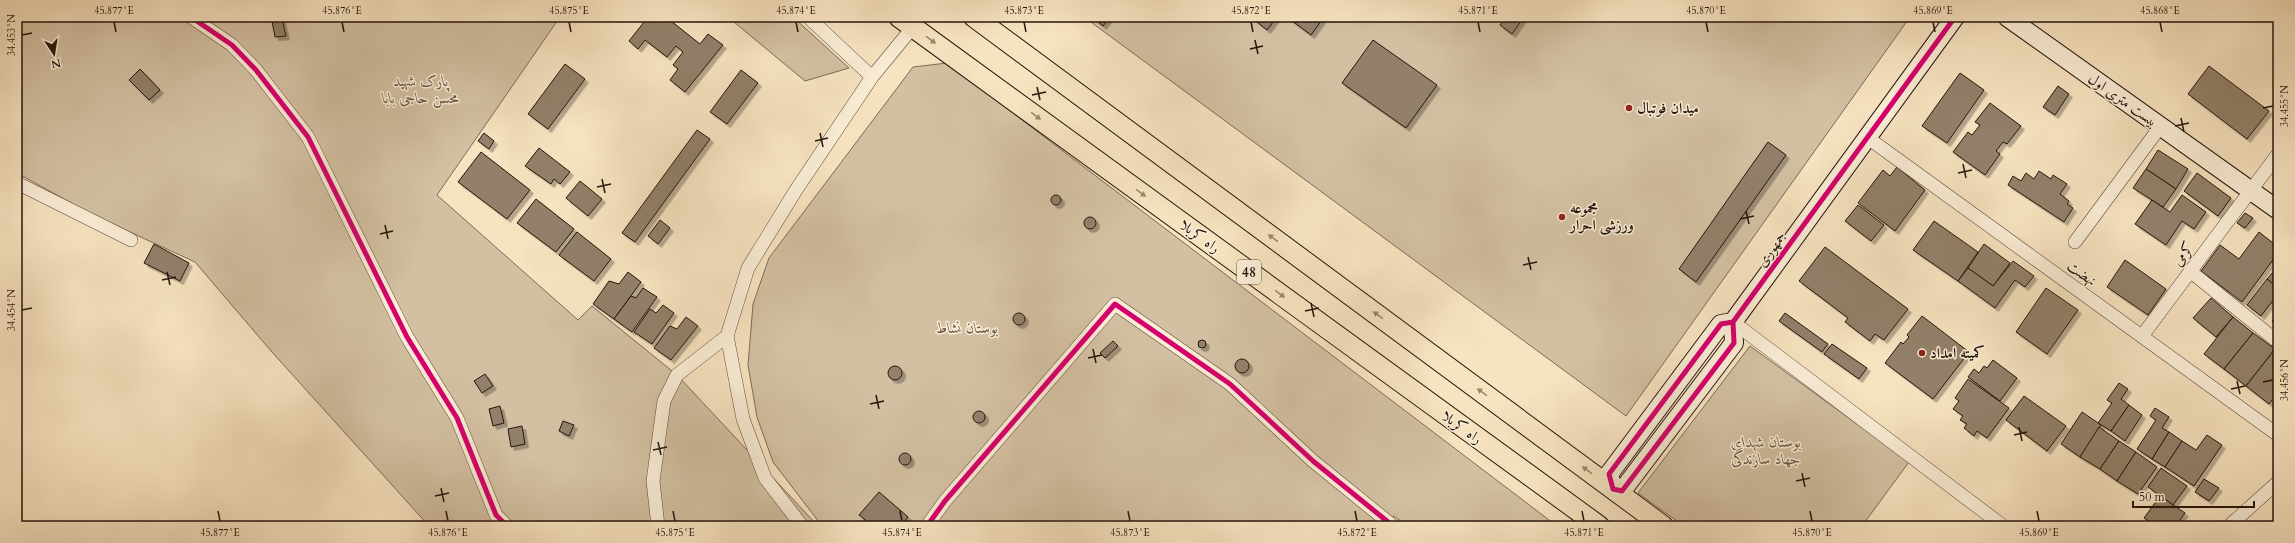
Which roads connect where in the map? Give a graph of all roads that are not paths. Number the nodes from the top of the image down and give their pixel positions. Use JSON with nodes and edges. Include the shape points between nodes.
{"nodes":[{"id":1,"x":191,"y":17,"type":"edge"},
{"id":2,"x":808,"y":17,"type":"edge"},
{"id":3,"x":974,"y":17,"type":"edge"},
{"id":4,"x":1955,"y":17,"type":"edge"},
{"id":5,"x":2007,"y":17,"type":"edge"},
{"id":6,"x":906,"y":22,"type":"edge"},
{"id":7,"x":872,"y":77,"type":"junction"},
{"id":8,"x":2160,"y":126,"type":"junction"},
{"id":9,"x":1868,"y":138,"type":"junction"},
{"id":10,"x":2278,"y":154,"type":"edge"},
{"id":11,"x":17,"y":183,"type":"edge"},
{"id":12,"x":2250,"y":190,"type":"junction"},
{"id":13,"x":2278,"y":210,"type":"edge"},
{"id":14,"x":131,"y":240,"type":"dead end"},
{"id":15,"x":2074,"y":242,"type":"dead end"},
{"id":16,"x":2190,"y":271,"type":"junction"},
{"id":17,"x":1734,"y":322,"type":"junction"},
{"id":18,"x":726,"y":336,"type":"junction"},
{"id":19,"x":2142,"y":336,"type":"junction"},
{"id":20,"x":2278,"y":342,"type":"edge"},
{"id":21,"x":2278,"y":435,"type":"edge"},
{"id":22,"x":2278,"y":482,"type":"edge"},
{"id":23,"x":1613,"y":489,"type":"junction"},
{"id":24,"x":507,"y":526,"type":"edge"},
{"id":25,"x":658,"y":526,"type":"edge"},
{"id":26,"x":802,"y":526,"type":"edge"},
{"id":27,"x":927,"y":526,"type":"edge"},
{"id":28,"x":1392,"y":526,"type":"edge"},
{"id":29,"x":1599,"y":526,"type":"edge"},
{"id":30,"x":1663,"y":526,"type":"edge"},
{"id":31,"x":2003,"y":526,"type":"edge"},
{"id":32,"x":2229,"y":526,"type":"edge"}],
"edges":[{"from":1,"to":24,"type":"street","via":[[232,46],[256,70],[308,137],[407,338],[457,418],[496,515]]},
{"from":2,"to":7,"type":"street"},
{"from":23,"to":3,"type":"main road","one_way":true},
{"from":4,"to":9,"type":"street","name":"جمهوری"},
{"from":5,"to":8,"type":"street","name":"بیست متری اول"},
{"from":6,"to":7,"type":"street"},
{"from":6,"to":29,"type":"main road","name":"راه کربلا","number":"48","one_way":true},
{"from":7,"to":18,"type":"street","via":[[796,190],[748,268]]},
{"from":8,"to":12,"type":"street","name":"بیست متری اول"},
{"from":8,"to":15,"type":"street"},
{"from":9,"to":17,"type":"street","name":"جمهوری"},
{"from":9,"to":19,"type":"street","name":"نهضت"},
{"from":10,"to":12,"type":"street","name":"کرمی"},
{"from":11,"to":14,"type":"street"},
{"from":12,"to":13,"type":"street","name":"بیست متری اول"},
{"from":12,"to":16,"type":"street","name":"کرمی"},
{"from":16,"to":19,"type":"street","name":"کرمی"},
{"from":16,"to":20,"type":"street"},
{"from":17,"to":23,"type":"street","via":[[1721,324],[1609,474]]},
{"from":17,"to":31,"type":"street"},
{"from":18,"to":25,"type":"street","via":[[677,375],[664,401],[653,481]]},
{"from":18,"to":26,"type":"street","via":[[743,419],[765,478]]},
{"from":19,"to":21,"type":"street","name":"نهضت"},
{"from":22,"to":32,"type":"street"},
{"from":23,"to":30,"type":"main road"},
{"from":27,"to":28,"type":"street","via":[[949,496],[1115,304],[1230,384],[1313,461]]}]}
